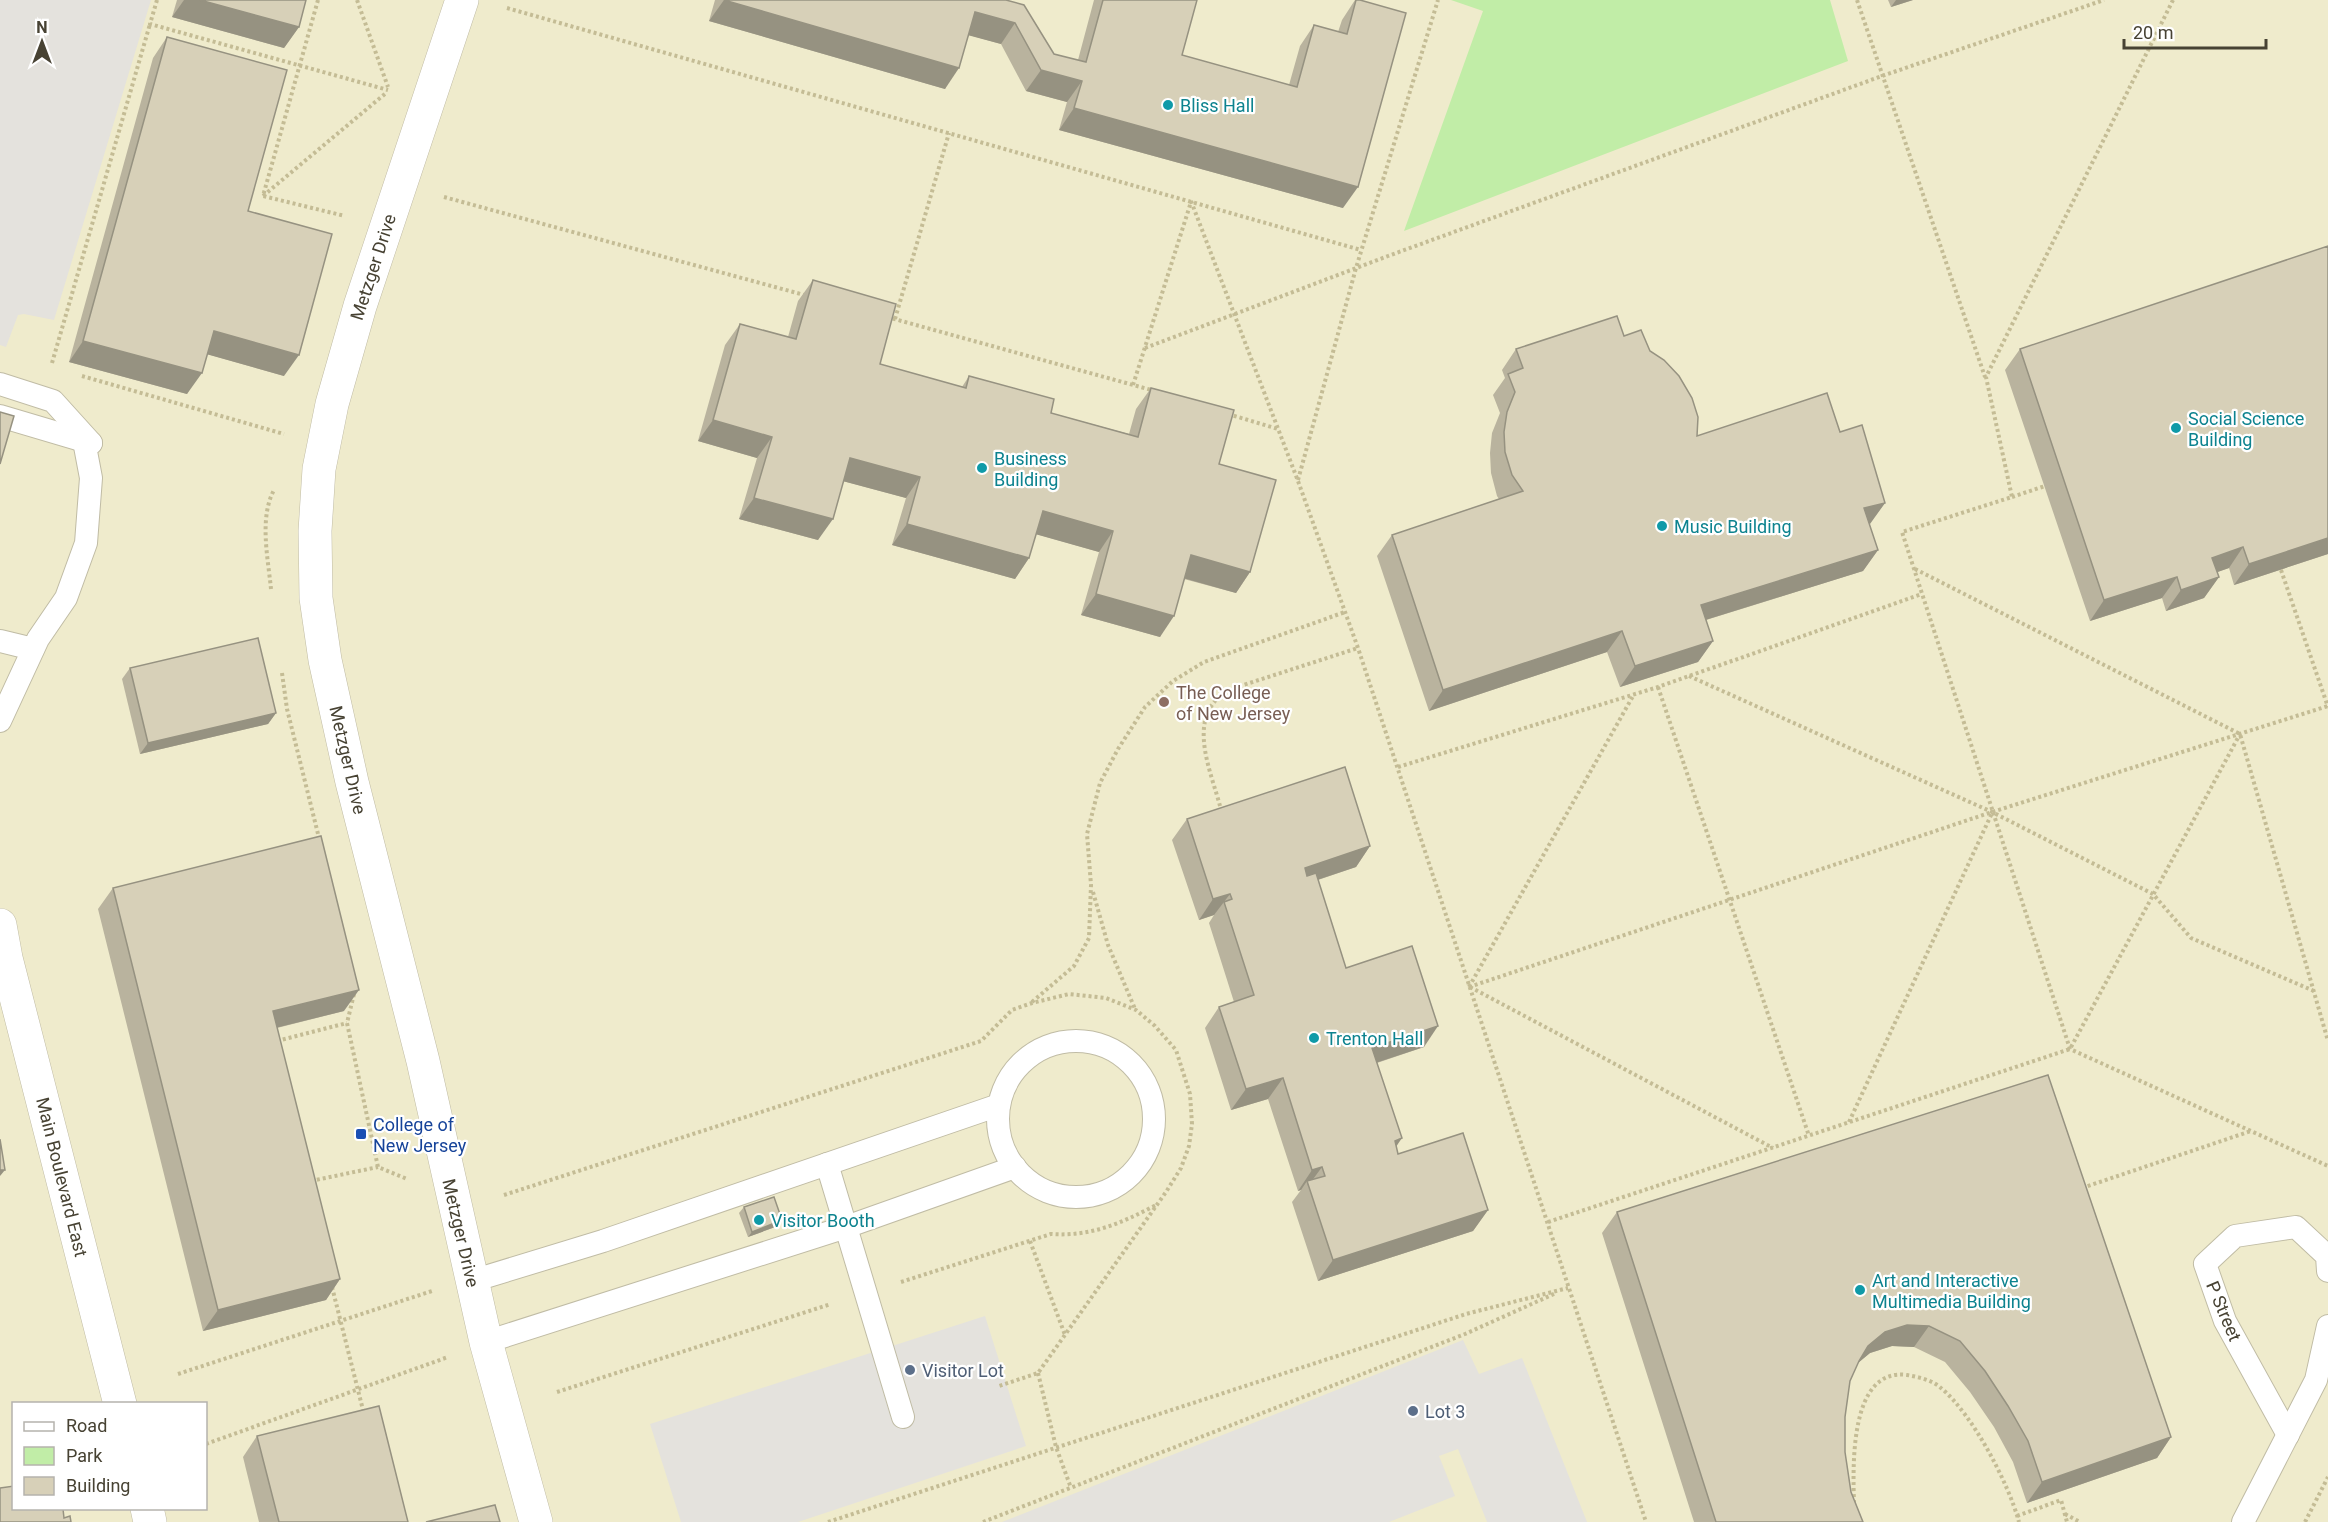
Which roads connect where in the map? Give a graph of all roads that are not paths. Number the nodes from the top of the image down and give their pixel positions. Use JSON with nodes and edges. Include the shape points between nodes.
{"nodes":[{"id":1,"x":462,"y":0,"type":"edge"},
{"id":2,"x":0,"y":384,"type":"edge"},
{"id":3,"x":0,"y":416,"type":"edge"},
{"id":4,"x":87,"y":442,"type":"junction"},
{"id":5,"x":0,"y":640,"type":"edge"},
{"id":6,"x":33,"y":649,"type":"junction"},
{"id":7,"x":0,"y":721,"type":"edge"},
{"id":8,"x":0,"y":925,"type":"edge"},
{"id":9,"x":3,"y":958,"type":"edge"},
{"id":10,"x":999,"y":1106,"type":"junction"},
{"id":11,"x":827,"y":1164,"type":"junction"},
{"id":12,"x":1015,"y":1167,"type":"junction"},
{"id":13,"x":846,"y":1227,"type":"junction"},
{"id":14,"x":2328,"y":1271,"type":"edge"},
{"id":15,"x":456,"y":1285,"type":"junction"},
{"id":16,"x":2328,"y":1326,"type":"edge"},
{"id":17,"x":471,"y":1348,"type":"junction"},
{"id":18,"x":119,"y":1402,"type":"edge"},
{"id":19,"x":903,"y":1417,"type":"dead end"},
{"id":20,"x":2288,"y":1434,"type":"junction"},
{"id":21,"x":536,"y":1522,"type":"edge"},
{"id":22,"x":2243,"y":1522,"type":"edge"}],
"edges":[{"from":1,"to":15,"type":"street","name":"Metzger Drive","via":[[332,404],[319,469],[315,531],[316,598],[325,660],[423,1061]]},
{"from":2,"to":4,"type":"lane","via":[[53,400]]},
{"from":3,"to":4,"type":"lane"},
{"from":4,"to":6,"type":"lane","via":[[91,478],[86,543],[66,598]]},
{"from":5,"to":6,"type":"lane"},
{"from":6,"to":7,"type":"lane"},
{"from":8,"to":9,"type":"street","name":"Main Boulevard East"},
{"from":9,"to":18,"type":"street","name":"Main Boulevard East"},
{"from":10,"to":11,"type":"lane"},
{"from":10,"to":12,"type":"lane","via":[[998,1127]]},
{"from":10,"to":12,"type":"lane","via":[[1007,1082],[1023,1063],[1044,1048],[1068,1042],[1093,1043],[1116,1052],[1135,1068],[1149,1089],[1155,1113],[1152,1138],[1143,1161],[1126,1179],[1105,1192],[1080,1198],[1055,1194],[1033,1184]]},
{"from":11,"to":13,"type":"lane"},
{"from":11,"to":15,"type":"lane","via":[[603,1241]]},
{"from":12,"to":13,"type":"lane"},
{"from":13,"to":17,"type":"lane"},
{"from":13,"to":19,"type":"lane"},
{"from":14,"to":20,"type":"lane","name":"P Street","via":[[2327,1256],[2296,1227],[2235,1236],[2205,1264],[2225,1321]]},
{"from":15,"to":17,"type":"street","name":"Metzger Drive"},
{"from":16,"to":20,"type":"lane","via":[[2316,1380]]},
{"from":17,"to":21,"type":"street","name":"Metzger Drive"},
{"from":20,"to":22,"type":"lane"}]}
